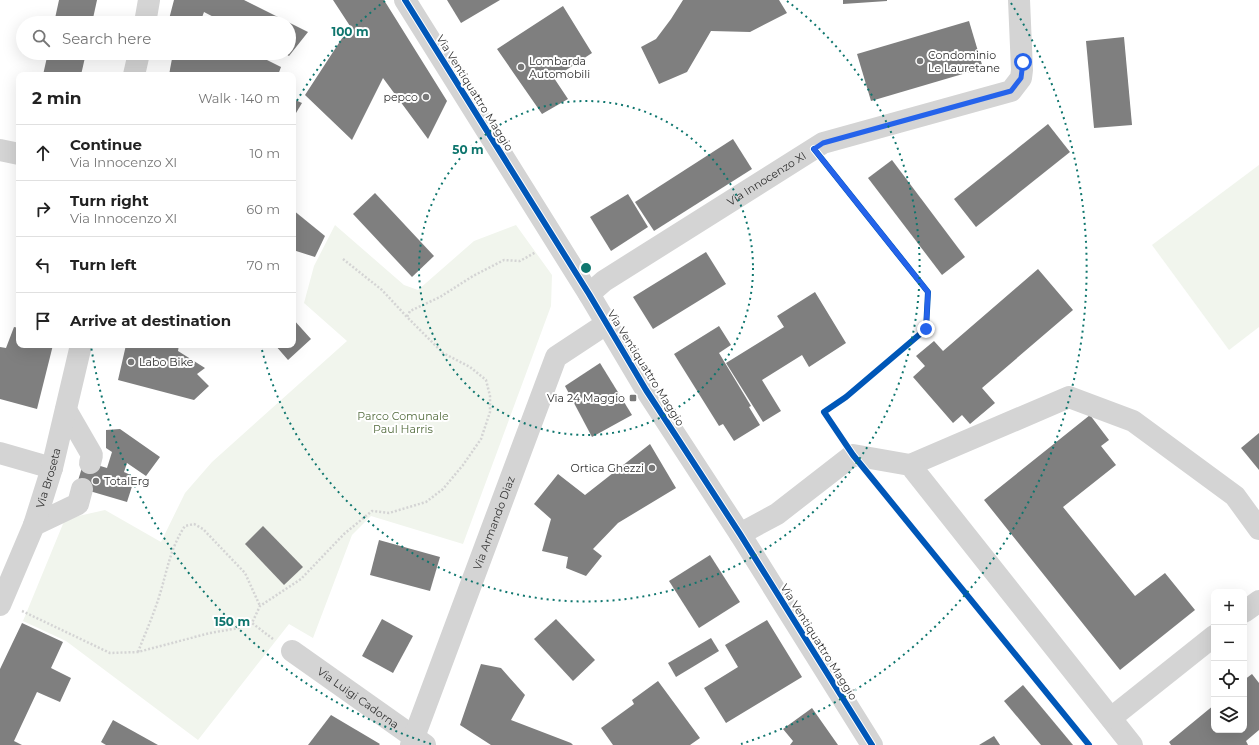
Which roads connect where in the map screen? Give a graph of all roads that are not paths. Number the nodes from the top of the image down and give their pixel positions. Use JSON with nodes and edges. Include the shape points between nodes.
{"nodes":[{"id":1,"x":149,"y":0,"type":"edge"},
{"id":2,"x":405,"y":0,"type":"edge"},
{"id":3,"x":1019,"y":0,"type":"edge"},
{"id":4,"x":146,"y":16,"type":"edge"},
{"id":5,"x":137,"y":60,"type":"edge"},
{"id":6,"x":135,"y":72,"type":"edge"},
{"id":7,"x":0,"y":150,"type":"edge"},
{"id":8,"x":16,"y":153,"type":"edge"},
{"id":9,"x":588,"y":294,"type":"junction"},
{"id":10,"x":606,"y":324,"type":"junction"},
{"id":11,"x":80,"y":348,"type":"edge"},
{"id":12,"x":66,"y":410,"type":"junction"},
{"id":13,"x":0,"y":452,"type":"edge"},
{"id":14,"x":90,"y":462,"type":"dead end"},
{"id":15,"x":910,"y":465,"type":"junction"},
{"id":16,"x":52,"y":468,"type":"junction"},
{"id":17,"x":82,"y":489,"type":"dead end"},
{"id":18,"x":34,"y":525,"type":"junction"},
{"id":19,"x":1259,"y":529,"type":"edge"},
{"id":20,"x":740,"y":534,"type":"junction"},
{"id":21,"x":1259,"y":600,"type":"edge"},
{"id":22,"x":9,"y":607,"type":"edge"},
{"id":23,"x":1247,"y":610,"type":"edge"},
{"id":24,"x":1211,"y":638,"type":"edge"},
{"id":25,"x":292,"y":651,"type":"road end"},
{"id":26,"x":1111,"y":718,"type":"junction"},
{"id":27,"x":417,"y":743,"type":"edge"},
{"id":28,"x":872,"y":745,"type":"edge"},
{"id":29,"x":1132,"y":745,"type":"edge"}],
"edges":[{"from":1,"to":4,"type":"street"},
{"from":2,"to":9,"type":"street","name":"Via Ventiquattro Maggio"},
{"from":3,"to":9,"type":"street","name":"Via Innocenzo XI","via":[[1022,70],[1021,78],[1011,91],[823,143],[604,281]]},
{"from":5,"to":6,"type":"street"},
{"from":7,"to":8,"type":"street"},
{"from":9,"to":10,"type":"street","name":"Via Ventiquattro Maggio"},
{"from":10,"to":20,"type":"street","name":"Via Ventiquattro Maggio"},
{"from":10,"to":27,"type":"street","name":"Via Armando Diaz","via":[[556,356]]},
{"from":11,"to":12,"type":"street","name":"Via Broseta"},
{"from":12,"to":14,"type":"street","via":[[92,455]]},
{"from":12,"to":16,"type":"street","name":"Via Broseta"},
{"from":13,"to":16,"type":"street"},
{"from":15,"to":19,"type":"street","via":[[1069,397],[1132,421],[1235,496]]},
{"from":15,"to":20,"type":"street","via":[[853,456],[777,514]]},
{"from":15,"to":26,"type":"street"},
{"from":16,"to":18,"type":"street","name":"Via Broseta"},
{"from":17,"to":18,"type":"street","via":[[78,504]]},
{"from":18,"to":22,"type":"street","name":"Via Broseta"},
{"from":20,"to":28,"type":"street","name":"Via Ventiquattro Maggio"},
{"from":21,"to":23,"type":"street"},
{"from":24,"to":26,"type":"street"},
{"from":25,"to":27,"type":"street","name":"Via Luigi Cadorna"},
{"from":26,"to":29,"type":"street"}]}
